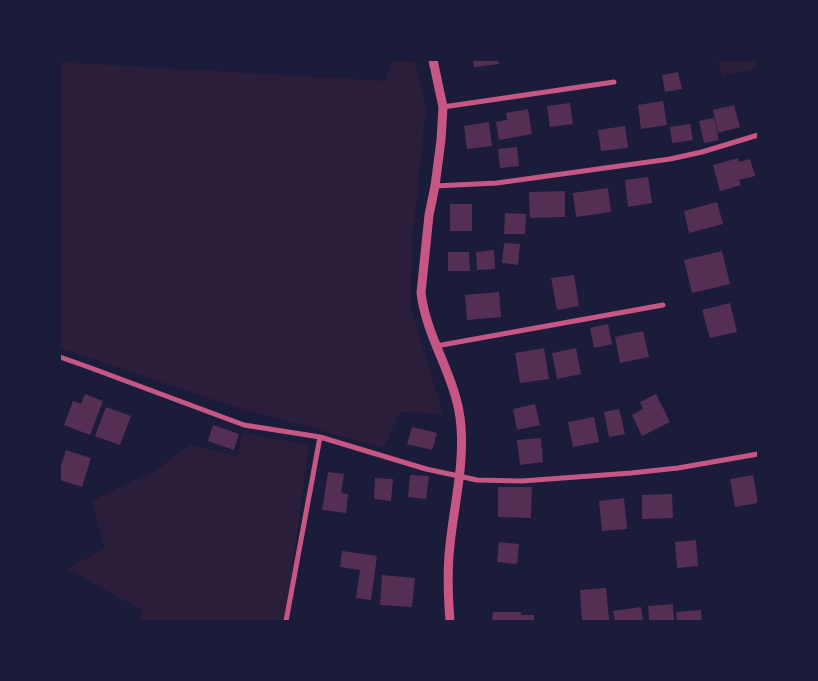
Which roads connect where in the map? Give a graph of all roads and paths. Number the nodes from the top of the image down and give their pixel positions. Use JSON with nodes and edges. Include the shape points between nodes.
{"nodes":[{"id":1,"x":433,"y":60,"type":"edge"},
{"id":2,"x":614,"y":82,"type":"dead end"},
{"id":3,"x":443,"y":107,"type":"junction"},
{"id":4,"x":758,"y":135,"type":"edge"},
{"id":5,"x":435,"y":186,"type":"junction"},
{"id":6,"x":663,"y":305,"type":"dead end"},
{"id":7,"x":436,"y":346,"type":"junction"},
{"id":8,"x":60,"y":358,"type":"edge"},
{"id":9,"x":320,"y":437,"type":"junction"},
{"id":10,"x":758,"y":454,"type":"edge"},
{"id":11,"x":460,"y":478,"type":"junction"},
{"id":12,"x":286,"y":621,"type":"edge"},
{"id":13,"x":450,"y":621,"type":"edge"}],
"edges":[{"from":1,"to":3,"type":"street"},
{"from":2,"to":3,"type":"street"},
{"from":3,"to":5,"type":"street"},
{"from":4,"to":5,"type":"street","via":[[670,159],[497,184]]},
{"from":5,"to":7,"type":"street","via":[[421,293]]},
{"from":6,"to":7,"type":"street"},
{"from":7,"to":11,"type":"street","via":[[459,410],[462,434]]},
{"from":8,"to":9,"type":"street","via":[[244,425]]},
{"from":9,"to":11,"type":"street"},
{"from":9,"to":12,"type":"street"},
{"from":10,"to":11,"type":"street","via":[[631,473],[522,481]]},
{"from":11,"to":13,"type":"street","via":[[450,545]]}]}
